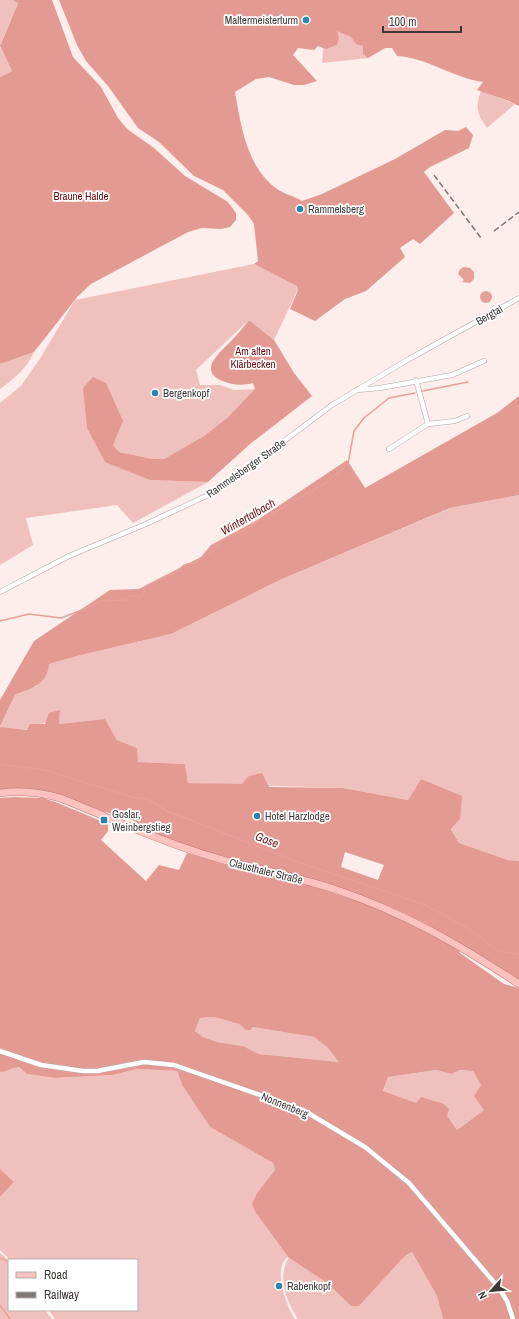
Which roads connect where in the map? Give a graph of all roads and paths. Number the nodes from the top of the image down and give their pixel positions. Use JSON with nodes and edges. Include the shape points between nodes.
{"nodes":[{"id":1,"x":519,"y":298,"type":"edge"},
{"id":2,"x":459,"y":332,"type":"joint"},
{"id":3,"x":484,"y":361,"type":"dead end"},
{"id":4,"x":416,"y":380,"type":"junction"},
{"id":5,"x":357,"y":390,"type":"junction"},
{"id":6,"x":467,"y":416,"type":"dead end"},
{"id":7,"x":428,"y":424,"type":"junction"},
{"id":8,"x":389,"y":449,"type":"dead end"},
{"id":9,"x":0,"y":592,"type":"edge"},
{"id":10,"x":0,"y":793,"type":"edge"},
{"id":11,"x":519,"y":984,"type":"edge"},
{"id":12,"x":0,"y":1051,"type":"edge"},
{"id":13,"x":513,"y":1319,"type":"edge"}],
"edges":[{"from":1,"to":2,"type":"street","name":"Bergtal"},
{"from":2,"to":5,"type":"street","name":"Rammelsberger Straße"},
{"from":3,"to":4,"type":"street","via":[[452,375]]},
{"from":4,"to":5,"type":"street"},
{"from":4,"to":7,"type":"street"},
{"from":5,"to":9,"type":"street","name":"Rammelsberger Straße","via":[[332,405],[219,490],[69,556]]},
{"from":6,"to":7,"type":"street","via":[[455,421]]},
{"from":7,"to":8,"type":"street"},
{"from":10,"to":11,"type":"main road","name":"Clausthaler Straße","via":[[43,793],[60,798],[200,854],[336,890],[370,902],[449,939]]},
{"from":12,"to":13,"type":"street","name":"Nonnenberg","via":[[42,1065],[83,1071],[97,1071],[144,1062],[174,1064],[303,1110],[365,1147],[409,1183],[499,1288]]}]}
